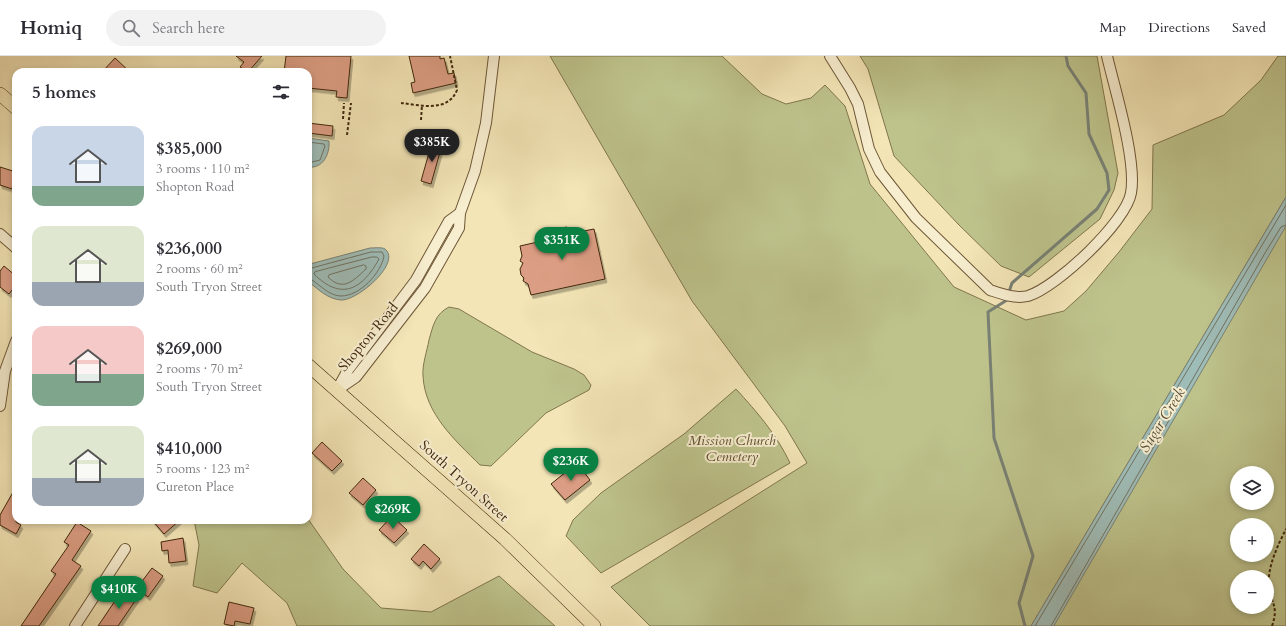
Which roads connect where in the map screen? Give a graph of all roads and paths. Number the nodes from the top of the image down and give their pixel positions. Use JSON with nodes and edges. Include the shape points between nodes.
{"nodes":[{"id":1,"x":450,"y":56,"type":"edge"},
{"id":2,"x":494,"y":56,"type":"edge"},
{"id":3,"x":830,"y":56,"type":"edge"},
{"id":4,"x":1107,"y":56,"type":"edge"},
{"id":5,"x":0,"y":94,"type":"edge"},
{"id":6,"x":344,"y":103,"type":"dead end"},
{"id":7,"x":351,"y":103,"type":"dead end"},
{"id":8,"x":401,"y":103,"type":"dead end"},
{"id":9,"x":12,"y":104,"type":"edge"},
{"id":10,"x":422,"y":105,"type":"junction"},
{"id":11,"x":342,"y":119,"type":"dead end"},
{"id":12,"x":421,"y":120,"type":"dead end"},
{"id":13,"x":347,"y":135,"type":"dead end"},
{"id":14,"x":0,"y":234,"type":"edge"},
{"id":15,"x":12,"y":244,"type":"edge"},
{"id":16,"x":12,"y":352,"type":"edge"},
{"id":17,"x":312,"y":368,"type":"edge"},
{"id":18,"x":337,"y":390,"type":"junction"},
{"id":19,"x":0,"y":406,"type":"edge"},
{"id":20,"x":1286,"y":529,"type":"edge"},
{"id":21,"x":125,"y":549,"type":"dead end"},
{"id":22,"x":75,"y":626,"type":"edge"},
{"id":23,"x":594,"y":626,"type":"edge"},
{"id":24,"x":1272,"y":626,"type":"edge"}],
"edges":[{"from":1,"to":10,"type":"path","via":[[457,86],[455,95],[452,100],[439,106]]},
{"from":2,"to":18,"type":"street","name":"Shopton Road","via":[[482,142],[460,213],[459,228],[425,288],[356,377]]},
{"from":3,"to":4,"type":"street","via":[[858,104],[874,161],[916,218],[990,290],[1018,297],[1029,296],[1056,279],[1088,252],[1113,225],[1125,208],[1131,193],[1130,154]]},
{"from":5,"to":9,"type":"main road"},
{"from":6,"to":11,"type":"path"},
{"from":7,"to":13,"type":"path"},
{"from":8,"to":10,"type":"path"},
{"from":10,"to":12,"type":"path"},
{"from":14,"to":15,"type":"street"},
{"from":16,"to":19,"type":"street","via":[[5,371]]},
{"from":17,"to":18,"type":"main road","name":"South Tryon Street"},
{"from":18,"to":23,"type":"main road","name":"South Tryon Street","via":[[505,539]]},
{"from":20,"to":24,"type":"path","via":[[1270,568],[1269,586],[1276,614]]},
{"from":21,"to":22,"type":"street"}]}
